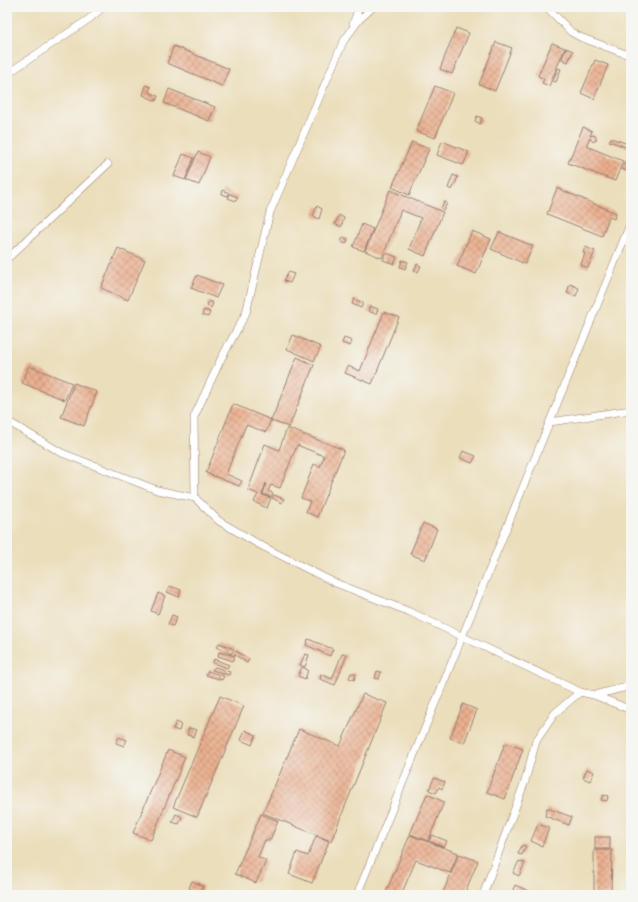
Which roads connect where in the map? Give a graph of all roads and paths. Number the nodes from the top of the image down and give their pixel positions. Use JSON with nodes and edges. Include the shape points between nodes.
{"nodes":[{"id":1,"x":103,"y":7,"type":"edge"},
{"id":2,"x":359,"y":7,"type":"edge"},
{"id":3,"x":373,"y":7,"type":"edge"},
{"id":4,"x":548,"y":7,"type":"edge"},
{"id":5,"x":352,"y":27,"type":"junction"},
{"id":6,"x":631,"y":56,"type":"edge"},
{"id":7,"x":7,"y":74,"type":"edge"},
{"id":8,"x":108,"y":164,"type":"dead end"},
{"id":9,"x":631,"y":222,"type":"edge"},
{"id":10,"x":7,"y":259,"type":"edge"},
{"id":11,"x":631,"y":410,"type":"edge"},
{"id":12,"x":7,"y":421,"type":"edge"},
{"id":13,"x":550,"y":422,"type":"junction"},
{"id":14,"x":195,"y":498,"type":"junction"},
{"id":15,"x":462,"y":637,"type":"junction"},
{"id":16,"x":631,"y":686,"type":"edge"},
{"id":17,"x":580,"y":692,"type":"junction"},
{"id":18,"x":594,"y":695,"type":"junction"},
{"id":19,"x":631,"y":710,"type":"edge"},
{"id":20,"x":357,"y":895,"type":"edge"},
{"id":21,"x":483,"y":895,"type":"edge"}],
"edges":[{"from":1,"to":7,"type":"street"},
{"from":2,"to":5,"type":"street"},
{"from":3,"to":5,"type":"street"},
{"from":4,"to":6,"type":"street","via":[[571,32]]},
{"from":5,"to":14,"type":"street","via":[[342,42],[270,212],[246,312],[194,417]]},
{"from":8,"to":10,"type":"street"},
{"from":9,"to":13,"type":"street"},
{"from":11,"to":13,"type":"street"},
{"from":12,"to":14,"type":"street","via":[[62,453],[157,490]]},
{"from":13,"to":15,"type":"street"},
{"from":14,"to":15,"type":"street","via":[[218,521],[260,545],[333,582],[410,612]]},
{"from":15,"to":17,"type":"street"},
{"from":15,"to":20,"type":"street"},
{"from":16,"to":18,"type":"street"},
{"from":17,"to":18,"type":"street"},
{"from":17,"to":21,"type":"street","via":[[555,713],[536,741],[525,781]]},
{"from":18,"to":19,"type":"street"}]}
